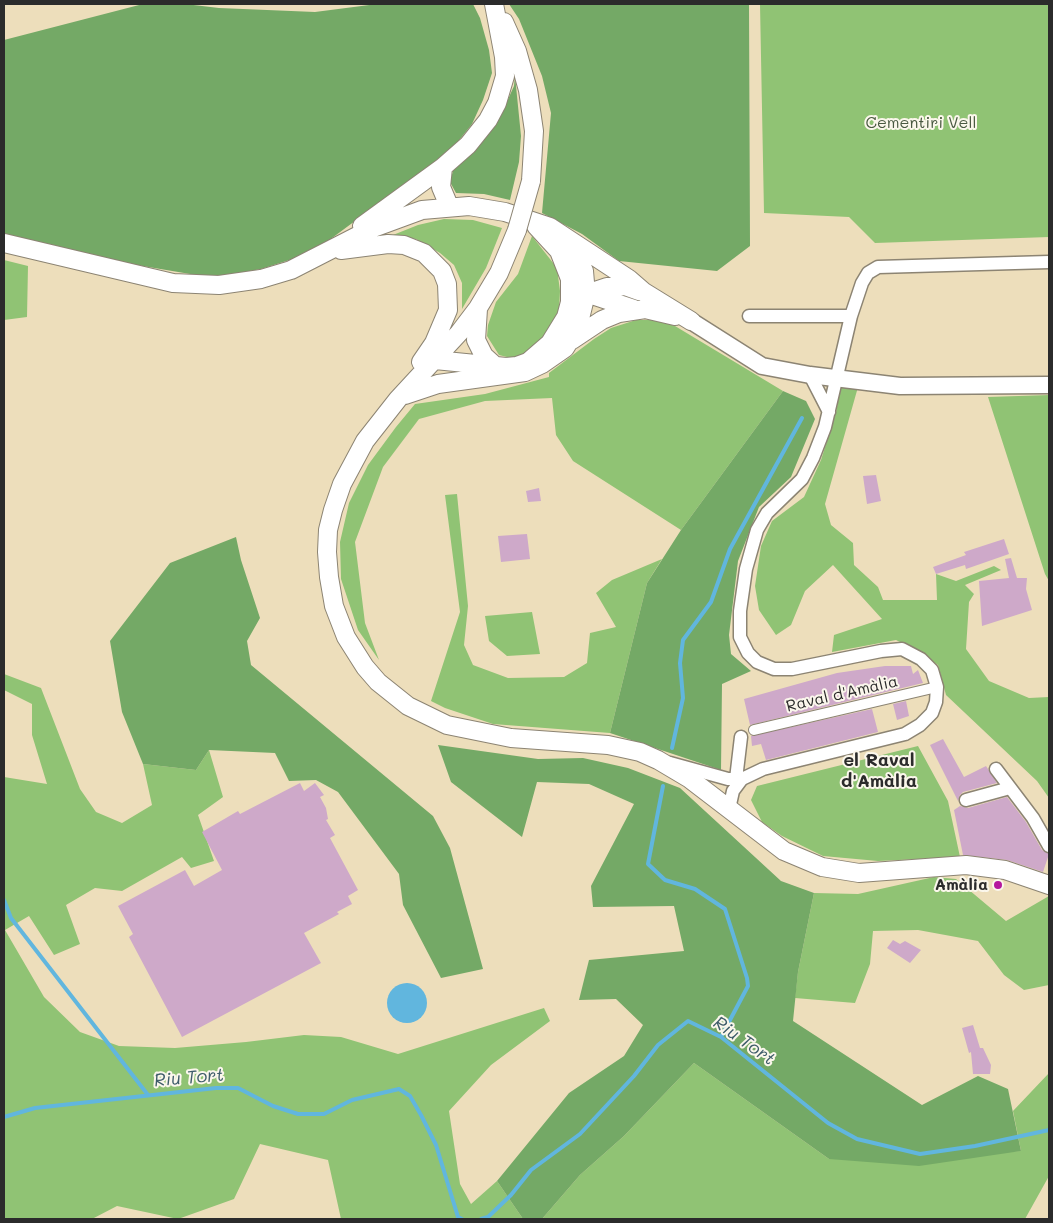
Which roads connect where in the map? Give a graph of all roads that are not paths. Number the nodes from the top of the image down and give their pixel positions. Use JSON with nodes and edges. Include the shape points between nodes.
{"nodes":[{"id":1,"x":494,"y":4,"type":"edge"},
{"id":2,"x":443,"y":167,"type":"junction"},
{"id":3,"x":448,"y":206,"type":"junction"},
{"id":4,"x":524,"y":226,"type":"junction"},
{"id":5,"x":4,"y":243,"type":"edge"},
{"id":6,"x":564,"y":245,"type":"junction"},
{"id":7,"x":334,"y":249,"type":"junction"},
{"id":8,"x":1049,"y":262,"type":"edge"},
{"id":9,"x":644,"y":292,"type":"junction"},
{"id":10,"x":586,"y":294,"type":"junction"},
{"id":11,"x":478,"y":308,"type":"junction"},
{"id":12,"x":634,"y":309,"type":"junction"},
{"id":13,"x":749,"y":316,"type":"dead end"},
{"id":14,"x":851,"y":316,"type":"junction"},
{"id":15,"x":691,"y":321,"type":"junction"},
{"id":16,"x":571,"y":340,"type":"junction"},
{"id":17,"x":550,"y":343,"type":"junction"},
{"id":18,"x":435,"y":360,"type":"junction"},
{"id":19,"x":495,"y":366,"type":"junction"},
{"id":20,"x":810,"y":375,"type":"junction"},
{"id":21,"x":836,"y":379,"type":"junction"},
{"id":22,"x":1049,"y":385,"type":"edge"},
{"id":23,"x":398,"y":399,"type":"junction"},
{"id":24,"x":829,"y":412,"type":"junction"},
{"id":25,"x":937,"y":687,"type":"junction"},
{"id":26,"x":754,"y":730,"type":"dead end"},
{"id":27,"x":742,"y":737,"type":"dead end"},
{"id":28,"x":658,"y":760,"type":"junction"},
{"id":29,"x":996,"y":769,"type":"dead end"},
{"id":30,"x":739,"y":779,"type":"junction"},
{"id":31,"x":1010,"y":788,"type":"junction"},
{"id":32,"x":966,"y":800,"type":"dead end"},
{"id":33,"x":729,"y":809,"type":"junction"},
{"id":34,"x":1049,"y":846,"type":"edge"},
{"id":35,"x":1049,"y":885,"type":"edge"}],
"edges":[{"from":1,"to":2,"type":"main road","via":[[504,57],[503,85],[482,129]]},
{"from":1,"to":4,"type":"main road","bridge":true,"via":[[517,51],[528,90],[534,132]]},
{"from":2,"to":3,"type":"main road","via":[[441,187]]},
{"from":2,"to":7,"type":"main road"},
{"from":3,"to":4,"type":"main road","via":[[478,207]]},
{"from":3,"to":7,"type":"main road","via":[[407,215]]},
{"from":4,"to":6,"type":"main road"},
{"from":4,"to":11,"type":"main road"},
{"from":5,"to":7,"type":"main road","via":[[142,277],[205,286],[277,275]]},
{"from":6,"to":9,"type":"main road","via":[[629,280]]},
{"from":6,"to":10,"type":"main road","via":[[578,284]]},
{"from":6,"to":17,"type":"main road","via":[[570,278],[570,302],[560,330]]},
{"from":7,"to":23,"type":"main road","via":[[388,244],[414,248],[434,261],[447,284],[448,310],[444,323]]},
{"from":8,"to":14,"type":"street","via":[[878,267],[868,273],[862,283]]},
{"from":9,"to":10,"type":"main road","via":[[616,286]]},
{"from":9,"to":15,"type":"main road"},
{"from":10,"to":12,"type":"main road"},
{"from":10,"to":16,"type":"main road"},
{"from":10,"to":17,"type":"main road","via":[[578,302],[571,323]]},
{"from":11,"to":18,"type":"main road"},
{"from":11,"to":19,"type":"main road","via":[[476,340],[484,356]]},
{"from":12,"to":15,"type":"main road","via":[[670,314]]},
{"from":12,"to":16,"type":"main road","via":[[602,320]]},
{"from":13,"to":14,"type":"street"},
{"from":14,"to":21,"type":"street"},
{"from":15,"to":20,"type":"street","via":[[762,366]]},
{"from":16,"to":23,"type":"main road","via":[[559,353],[525,372],[438,384]]},
{"from":17,"to":19,"type":"main road","via":[[523,364]]},
{"from":18,"to":19,"type":"main road"},
{"from":18,"to":23,"type":"main road"},
{"from":20,"to":21,"type":"street"},
{"from":20,"to":24,"type":"street"},
{"from":21,"to":22,"type":"street","via":[[900,386]]},
{"from":21,"to":24,"type":"street"},
{"from":23,"to":28,"type":"main road","via":[[353,462],[328,530],[329,577],[334,606],[346,638],[365,667],[408,706],[448,725],[510,738],[608,745]]},
{"from":24,"to":25,"type":"street","via":[[818,446],[802,479],[767,513],[757,530],[746,569],[740,637],[757,662],[774,669],[792,669],[902,649],[932,670]]},
{"from":25,"to":26,"type":"street","name":"Raval d'Amàlia"},
{"from":25,"to":30,"type":"street","via":[[932,713],[905,734],[763,769]]},
{"from":27,"to":30,"type":"street"},
{"from":28,"to":30,"type":"street","via":[[728,779]]},
{"from":28,"to":33,"type":"main road","via":[[690,779]]},
{"from":29,"to":31,"type":"street"},
{"from":30,"to":33,"type":"street"},
{"from":31,"to":32,"type":"street"},
{"from":31,"to":34,"type":"street","via":[[1038,825]]},
{"from":33,"to":35,"type":"main road","via":[[784,851],[822,867],[859,873],[966,865],[1005,870]]}]}
